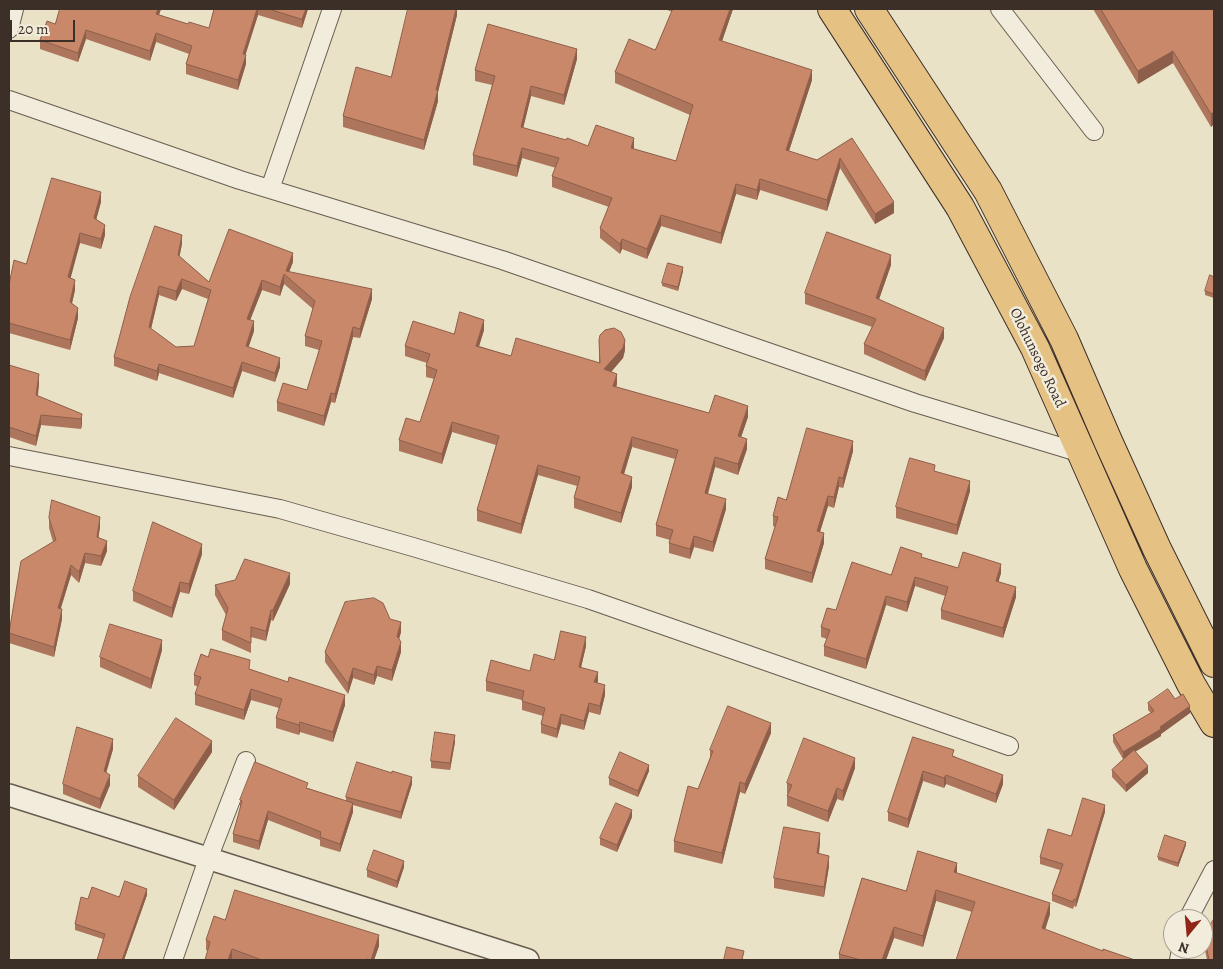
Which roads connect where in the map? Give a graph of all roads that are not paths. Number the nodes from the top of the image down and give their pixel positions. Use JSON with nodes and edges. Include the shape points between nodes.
{"nodes":[{"id":1,"x":14,"y":9,"type":"edge"},
{"id":2,"x":332,"y":9,"type":"edge"},
{"id":3,"x":832,"y":9,"type":"edge"},
{"id":4,"x":869,"y":9,"type":"edge"},
{"id":5,"x":1000,"y":9,"type":"edge"},
{"id":6,"x":9,"y":29,"type":"edge"},
{"id":7,"x":9,"y":100,"type":"edge"},
{"id":8,"x":1094,"y":131,"type":"dead end"},
{"id":9,"x":270,"y":189,"type":"junction"},
{"id":10,"x":1081,"y":453,"type":"junction"},
{"id":11,"x":9,"y":456,"type":"edge"},
{"id":12,"x":1214,"y":663,"type":"edge"},
{"id":13,"x":1214,"y":723,"type":"edge"},
{"id":14,"x":1009,"y":746,"type":"dead end"},
{"id":15,"x":246,"y":761,"type":"dead end"},
{"id":16,"x":9,"y":795,"type":"edge"},
{"id":17,"x":208,"y":859,"type":"junction"},
{"id":18,"x":1214,"y":870,"type":"edge"},
{"id":19,"x":1193,"y":909,"type":"edge"},
{"id":20,"x":173,"y":960,"type":"edge"},
{"id":21,"x":528,"y":960,"type":"edge"}],
"edges":[{"from":1,"to":6,"type":"street"},
{"from":2,"to":9,"type":"street"},
{"from":3,"to":10,"type":"main road","name":"Olohunsogo Road","via":[[960,207],[1035,348]]},
{"from":4,"to":12,"type":"main road","name":"Olohunsogo Road","via":[[988,191],[1064,339],[1132,495]]},
{"from":5,"to":8,"type":"street"},
{"from":7,"to":9,"type":"street"},
{"from":9,"to":10,"type":"street","via":[[502,260],[915,402]]},
{"from":10,"to":13,"type":"main road","name":"Olohunsogo Road","via":[[1133,569]]},
{"from":11,"to":14,"type":"street","via":[[280,509],[384,538],[588,599]]},
{"from":15,"to":17,"type":"street"},
{"from":16,"to":17,"type":"street"},
{"from":17,"to":20,"type":"street"},
{"from":17,"to":21,"type":"street"},
{"from":18,"to":19,"type":"street"}]}
